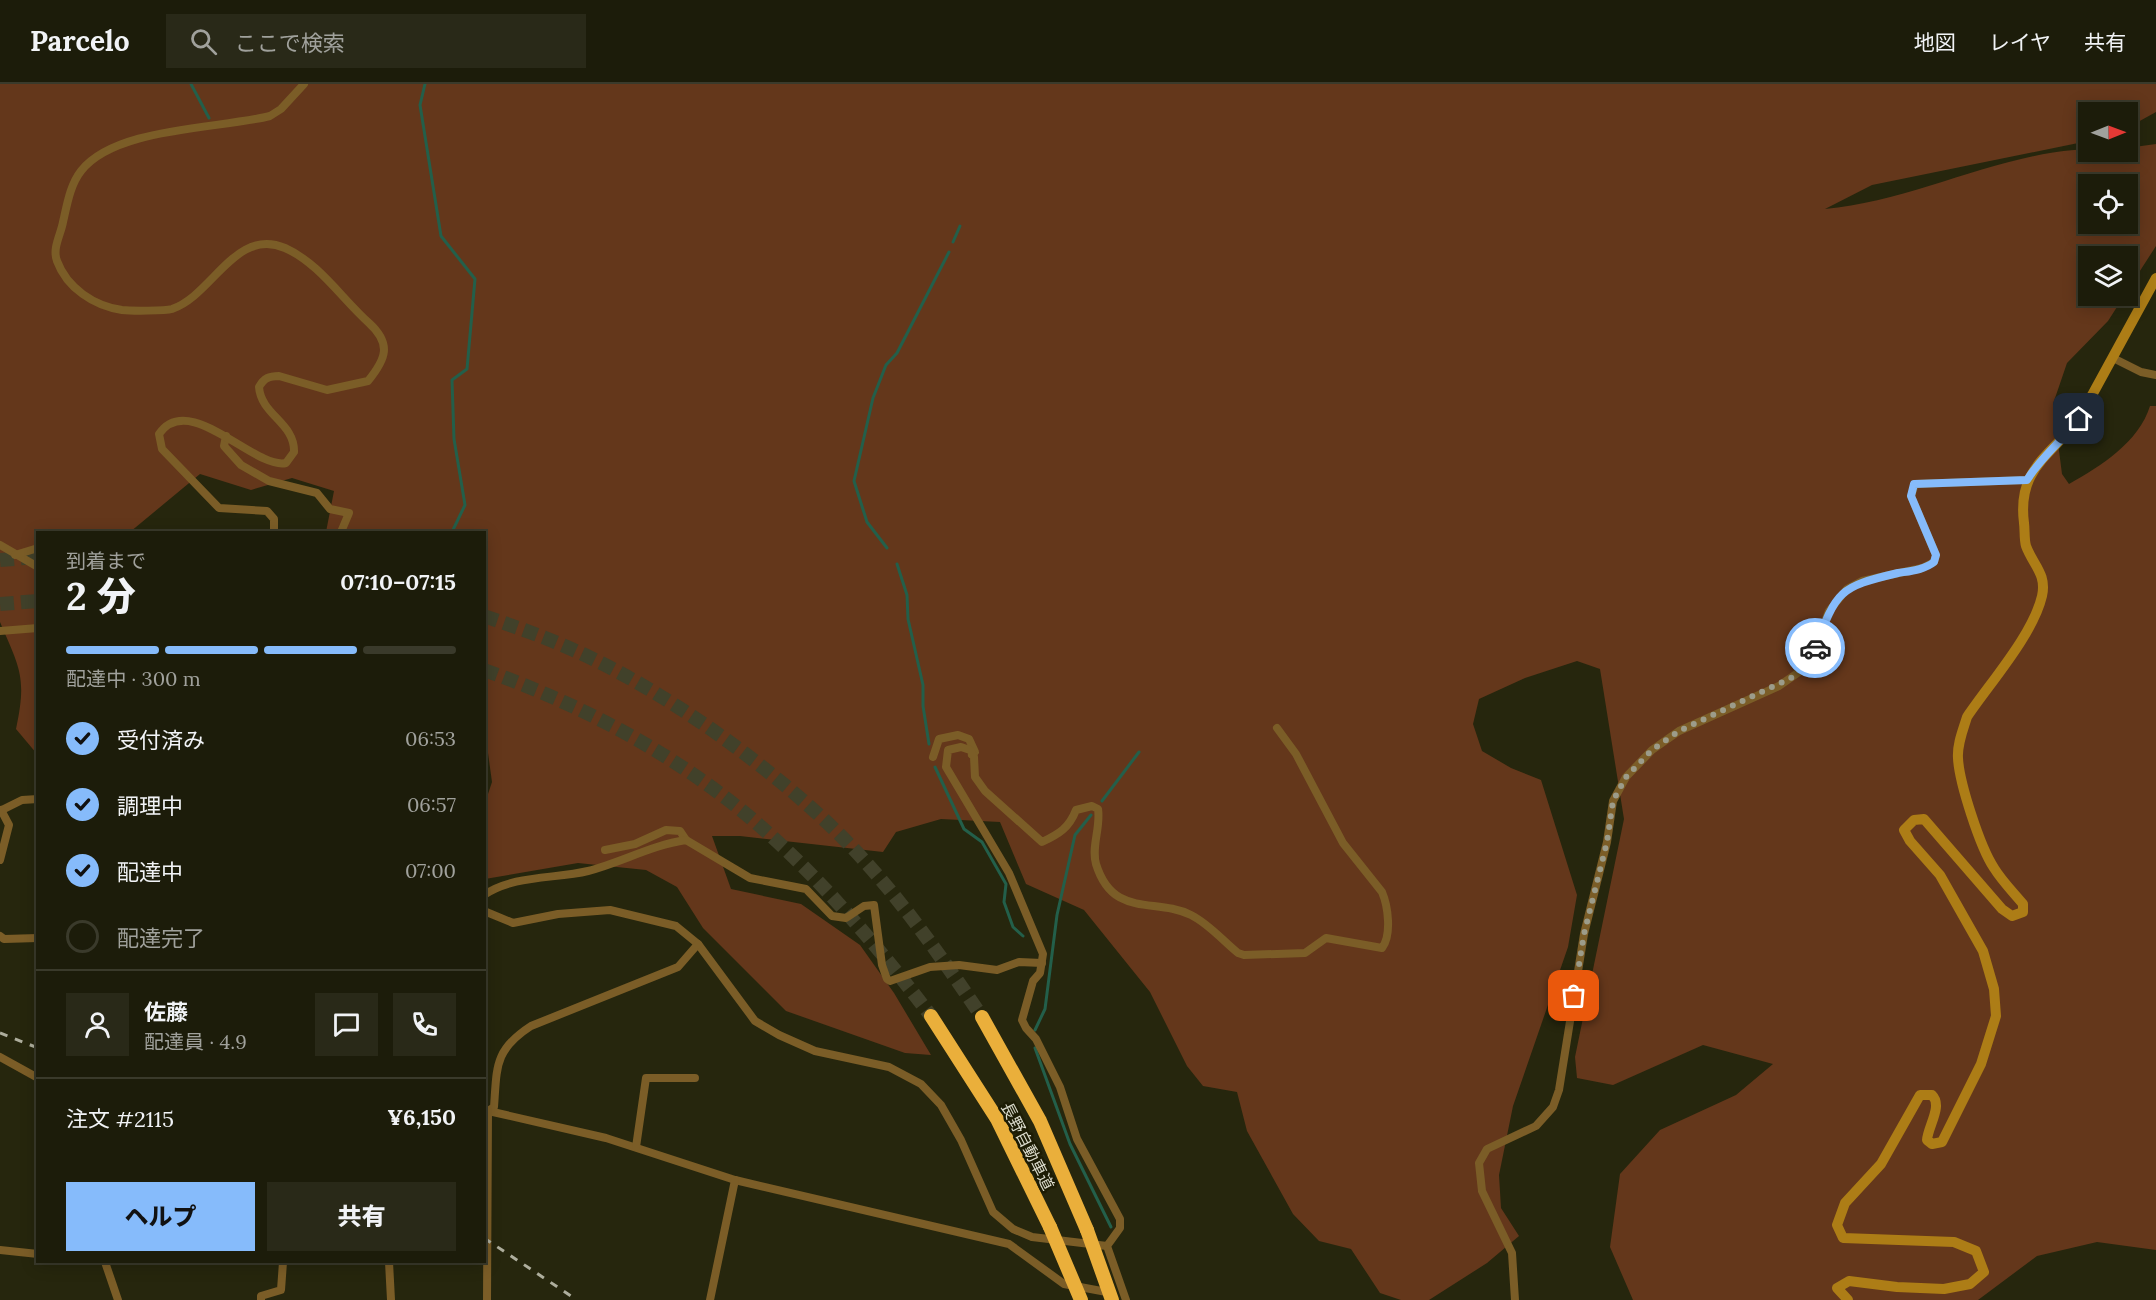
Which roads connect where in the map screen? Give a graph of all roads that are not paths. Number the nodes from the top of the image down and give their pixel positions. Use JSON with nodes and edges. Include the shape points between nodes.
{"nodes":[{"id":1,"x":304,"y":84,"type":"edge"},
{"id":2,"x":2156,"y":278,"type":"edge"},
{"id":3,"x":2113,"y":358,"type":"junction"},
{"id":4,"x":2156,"y":375,"type":"edge"},
{"id":5,"x":226,"y":436,"type":"junction"},
{"id":6,"x":2027,"y":480,"type":"junction"},
{"id":7,"x":274,"y":531,"type":"edge"},
{"id":8,"x":341,"y":531,"type":"edge"},
{"id":9,"x":0,"y":545,"type":"edge"},
{"id":10,"x":36,"y":549,"type":"edge"},
{"id":11,"x":15,"y":555,"type":"junction"},
{"id":12,"x":36,"y":566,"type":"edge"},
{"id":13,"x":36,"y":628,"type":"edge"},
{"id":14,"x":0,"y":631,"type":"edge"},
{"id":15,"x":1277,"y":728,"type":"dead end"},
{"id":16,"x":972,"y":755,"type":"junction"},
{"id":17,"x":933,"y":757,"type":"dead end"},
{"id":18,"x":36,"y":799,"type":"edge"},
{"id":19,"x":0,"y":810,"type":"edge"},
{"id":20,"x":686,"y":840,"type":"junction"},
{"id":21,"x":605,"y":850,"type":"dead end"},
{"id":22,"x":0,"y":860,"type":"edge"},
{"id":23,"x":486,"y":894,"type":"edge"},
{"id":24,"x":486,"y":912,"type":"edge"},
{"id":25,"x":0,"y":936,"type":"edge"},
{"id":26,"x":36,"y":938,"type":"edge"},
{"id":27,"x":698,"y":944,"type":"junction"},
{"id":28,"x":1042,"y":963,"type":"junction"},
{"id":29,"x":931,"y":1016,"type":"tunnel mouth"},
{"id":30,"x":981,"y":1017,"type":"tunnel mouth"},
{"id":31,"x":0,"y":1057,"type":"edge"},
{"id":32,"x":36,"y":1077,"type":"edge"},
{"id":33,"x":695,"y":1078,"type":"dead end"},
{"id":34,"x":486,"y":1110,"type":"edge"},
{"id":35,"x":636,"y":1147,"type":"junction"},
{"id":36,"x":735,"y":1180,"type":"junction"},
{"id":37,"x":1107,"y":1246,"type":"junction"},
{"id":38,"x":0,"y":1250,"type":"edge"},
{"id":39,"x":36,"y":1254,"type":"edge"},
{"id":40,"x":105,"y":1263,"type":"edge"},
{"id":41,"x":283,"y":1263,"type":"edge"},
{"id":42,"x":389,"y":1263,"type":"edge"},
{"id":43,"x":1120,"y":1299,"type":"edge"},
{"id":44,"x":118,"y":1300,"type":"edge"},
{"id":45,"x":261,"y":1300,"type":"edge"},
{"id":46,"x":391,"y":1300,"type":"edge"},
{"id":47,"x":487,"y":1300,"type":"edge"},
{"id":48,"x":710,"y":1300,"type":"edge"},
{"id":49,"x":1081,"y":1300,"type":"edge"},
{"id":50,"x":1515,"y":1300,"type":"edge"},
{"id":51,"x":1848,"y":1300,"type":"edge"}],
"edges":[{"from":1,"to":5,"type":"street","via":[[270,116],[141,138],[108,150],[80,172],[65,206],[55,255],[58,265],[78,292],[107,307],[171,309],[186,301],[251,244],[267,244],[285,248],[321,273],[380,333],[384,354],[368,381],[327,390],[279,376],[263,380],[259,387],[263,402],[294,438],[294,452],[286,463],[264,460]]},
{"from":2,"to":3,"type":"main road"},
{"from":3,"to":4,"type":"street"},
{"from":3,"to":6,"type":"main road","via":[[2079,419],[2037,463]]},
{"from":5,"to":7,"type":"street","via":[[201,424],[188,423],[173,423],[159,434],[162,449],[219,508],[267,511],[274,519]]},
{"from":5,"to":8,"type":"street","via":[[224,446],[241,465],[269,481],[317,493],[330,509],[349,513]]},
{"from":6,"to":50,"type":"street","via":[[1914,484],[1911,496],[1936,555],[1934,562],[1847,589],[1829,611],[1812,656],[1799,672],[1779,686],[1679,731],[1652,750],[1626,777],[1613,801],[1553,1107],[1528,1132],[1487,1149],[1479,1163],[1482,1191],[1512,1253]]},
{"from":6,"to":51,"type":"main road","via":[[2022,508],[2026,545],[2044,581],[2042,597],[2033,620],[1967,717],[1958,756],[1984,849],[1993,867],[2023,904],[2023,912],[2012,916],[2002,909],[1924,819],[1907,824],[1904,830],[1910,841],[1940,875],[1983,951],[1994,989],[1996,1016],[1981,1064],[1942,1142],[1932,1144],[1927,1140],[1936,1099],[1920,1095],[1881,1164],[1845,1203],[1837,1225],[1843,1238],[1954,1242],[1976,1251],[1984,1272],[1970,1284],[1944,1289],[1849,1281],[1837,1288]]},
{"from":9,"to":11,"type":"street"},
{"from":10,"to":11,"type":"street"},
{"from":11,"to":12,"type":"street"},
{"from":13,"to":14,"type":"street"},
{"from":15,"to":16,"type":"street","via":[[1296,754],[1343,843],[1382,892],[1387,925],[1387,940],[1382,948],[1326,938],[1305,953],[1244,955],[1190,915],[1132,904],[1103,881],[1095,861],[1098,809],[1092,806],[1076,810],[1060,834],[1042,842],[985,791],[975,777]]},
{"from":16,"to":17,"type":"street","via":[[975,752],[969,739],[958,735],[939,739]]},
{"from":16,"to":28,"type":"street","via":[[970,750],[954,747],[948,750],[946,767],[1009,873],[1043,954]]},
{"from":18,"to":19,"type":"street","via":[[22,800]]},
{"from":19,"to":22,"type":"street","via":[[9,825]]},
{"from":20,"to":21,"type":"street","via":[[681,831],[666,830],[635,844]]},
{"from":20,"to":23,"type":"street","via":[[662,844],[589,870],[506,885]]},
{"from":20,"to":28,"type":"street","via":[[750,878],[806,889],[832,916],[846,918],[864,906],[874,905],[882,965],[890,981],[930,967],[959,965],[997,970],[1019,962]]},
{"from":24,"to":27,"type":"street","via":[[513,923],[610,910],[676,926]]},
{"from":25,"to":26,"type":"street"},
{"from":27,"to":34,"type":"street","via":[[678,967],[531,1026],[511,1038],[498,1064],[494,1107]]},
{"from":27,"to":37,"type":"street","via":[[755,1021],[773,1033],[815,1051],[889,1067],[921,1084],[941,1105],[961,1140],[993,1212],[1013,1229],[1032,1238]]},
{"from":28,"to":37,"type":"street","via":[[1022,1020],[1060,1087],[1077,1139],[1120,1219],[1120,1228]]},
{"from":29,"to":49,"type":"highway","name":"長野自動車道","bridge":true,"via":[[997,1119]]},
{"from":30,"to":43,"type":"highway","name":"長野自動車道","bridge":true,"via":[[1040,1121]]},
{"from":31,"to":32,"type":"street"},
{"from":33,"to":35,"type":"street","via":[[646,1078]]},
{"from":34,"to":35,"type":"street"},
{"from":34,"to":47,"type":"street"},
{"from":35,"to":36,"type":"street"},
{"from":36,"to":43,"type":"street","via":[[1009,1244],[1064,1284]]},
{"from":36,"to":48,"type":"street"},
{"from":37,"to":43,"type":"street"},
{"from":38,"to":39,"type":"street"},
{"from":40,"to":44,"type":"street"},
{"from":41,"to":45,"type":"street","via":[[281,1290],[261,1296]]},
{"from":42,"to":46,"type":"street"}]}
